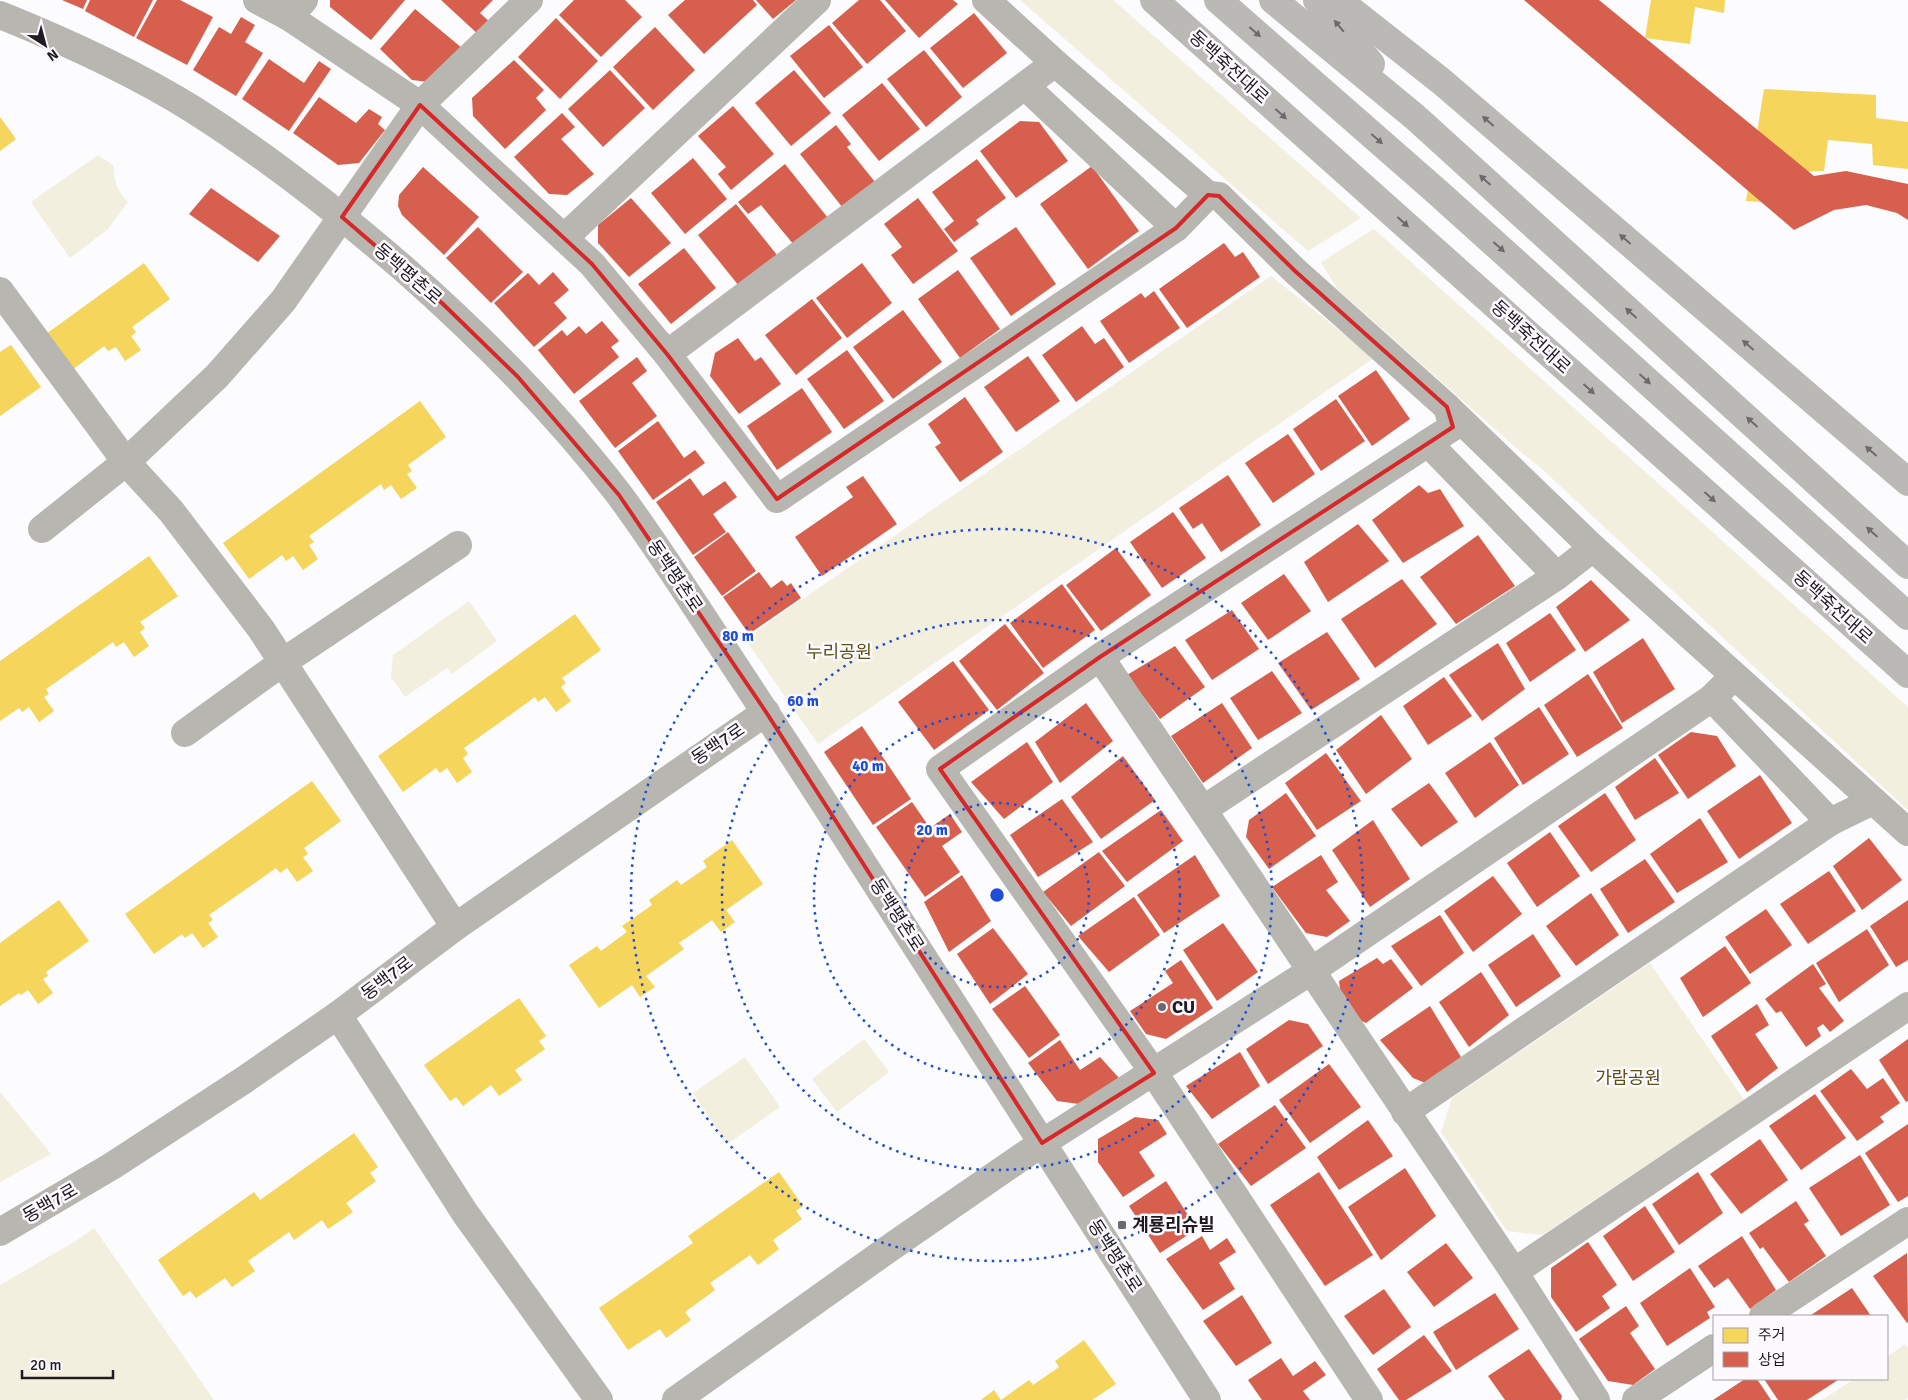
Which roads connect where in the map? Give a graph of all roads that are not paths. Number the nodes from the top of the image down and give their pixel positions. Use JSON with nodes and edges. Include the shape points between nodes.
{"nodes":[{"id":1,"x":257,"y":0,"type":"edge"},
{"id":2,"x":529,"y":0,"type":"edge"},
{"id":3,"x":817,"y":0,"type":"edge"},
{"id":4,"x":986,"y":0,"type":"edge"},
{"id":5,"x":1154,"y":0,"type":"edge"},
{"id":6,"x":1218,"y":0,"type":"edge"},
{"id":7,"x":1273,"y":0,"type":"edge"},
{"id":8,"x":1317,"y":0,"type":"edge"},
{"id":9,"x":1338,"y":0,"type":"edge"},
{"id":10,"x":296,"y":9,"type":"edge"},
{"id":11,"x":0,"y":15,"type":"edge"},
{"id":12,"x":1055,"y":63,"type":"junction"},
{"id":13,"x":1025,"y":86,"type":"junction"},
{"id":14,"x":420,"y":104,"type":"junction"},
{"id":15,"x":1415,"y":117,"type":"junction"},
{"id":16,"x":1208,"y":195,"type":"junction"},
{"id":17,"x":342,"y":217,"type":"junction"},
{"id":18,"x":1176,"y":228,"type":"junction"},
{"id":19,"x":564,"y":238,"type":"junction"},
{"id":20,"x":0,"y":291,"type":"edge"},
{"id":21,"x":667,"y":354,"type":"junction"},
{"id":22,"x":1448,"y":407,"type":"junction"},
{"id":23,"x":1428,"y":443,"type":"junction"},
{"id":24,"x":126,"y":462,"type":"junction"},
{"id":25,"x":1908,"y":482,"type":"edge"},
{"id":26,"x":42,"y":529,"type":"dead end"},
{"id":27,"x":458,"y":545,"type":"dead end"},
{"id":28,"x":1593,"y":548,"type":"junction"},
{"id":29,"x":1908,"y":564,"type":"edge"},
{"id":30,"x":1557,"y":576,"type":"junction"},
{"id":31,"x":1908,"y":616,"type":"edge"},
{"id":32,"x":1100,"y":657,"type":"junction"},
{"id":33,"x":283,"y":662,"type":"junction"},
{"id":34,"x":1908,"y":674,"type":"edge"},
{"id":35,"x":1734,"y":676,"type":"junction"},
{"id":36,"x":1712,"y":698,"type":"junction"},
{"id":37,"x":766,"y":712,"type":"junction"},
{"id":38,"x":185,"y":733,"type":"dead end"},
{"id":39,"x":1873,"y":801,"type":"junction"},
{"id":40,"x":1204,"y":809,"type":"junction"},
{"id":41,"x":1830,"y":822,"type":"junction"},
{"id":42,"x":1908,"y":832,"type":"edge"},
{"id":43,"x":455,"y":927,"type":"junction"},
{"id":44,"x":1311,"y":971,"type":"junction"},
{"id":45,"x":1908,"y":1006,"type":"edge"},
{"id":46,"x":338,"y":1015,"type":"junction"},
{"id":47,"x":1154,"y":1073,"type":"junction"},
{"id":48,"x":1405,"y":1112,"type":"junction"},
{"id":49,"x":1042,"y":1143,"type":"junction"},
{"id":50,"x":1908,"y":1221,"type":"edge"},
{"id":51,"x":0,"y":1232,"type":"edge"},
{"id":52,"x":1514,"y":1272,"type":"junction"},
{"id":53,"x":1765,"y":1315,"type":"edge"},
{"id":54,"x":1713,"y":1349,"type":"edge"},
{"id":55,"x":599,"y":1400,"type":"edge"},
{"id":56,"x":676,"y":1400,"type":"edge"},
{"id":57,"x":1208,"y":1400,"type":"edge"},
{"id":58,"x":1368,"y":1400,"type":"edge"},
{"id":59,"x":1596,"y":1400,"type":"edge"},
{"id":60,"x":1636,"y":1400,"type":"edge"}],
"edges":[{"from":1,"to":10,"type":"street"},
{"from":2,"to":14,"type":"street"},
{"from":3,"to":19,"type":"street"},
{"from":4,"to":12,"type":"street"},
{"from":5,"to":34,"type":"main road","name":"동백죽전대로","one_way":true},
{"from":6,"to":31,"type":"main road","one_way":true,"via":[[1436,190]]},
{"from":7,"to":15,"type":"main road"},
{"from":15,"to":8,"type":"main road","one_way":true},
{"from":25,"to":9,"type":"main road","one_way":true,"via":[[1441,81]]},
{"from":10,"to":14,"type":"street"},
{"from":11,"to":17,"type":"street","name":"동백평촌로","via":[[70,45],[194,110]]},
{"from":12,"to":13,"type":"street"},
{"from":12,"to":16,"type":"street"},
{"from":13,"to":18,"type":"street"},
{"from":13,"to":21,"type":"street"},
{"from":14,"to":17,"type":"street"},
{"from":14,"to":19,"type":"street"},
{"from":29,"to":15,"type":"main road","one_way":true},
{"from":16,"to":18,"type":"street"},
{"from":16,"to":22,"type":"street","via":[[1219,196],[1295,271]]},
{"from":17,"to":24,"type":"street","via":[[262,326],[217,376]]},
{"from":17,"to":37,"type":"street","name":"동백평촌로","via":[[444,304],[518,377],[586,454],[677,578]]},
{"from":18,"to":21,"type":"street","via":[[777,499]]},
{"from":19,"to":21,"type":"street","via":[[592,264]]},
{"from":20,"to":24,"type":"street"},
{"from":22,"to":23,"type":"street","via":[[1453,427]]},
{"from":22,"to":28,"type":"street"},
{"from":23,"to":30,"type":"street"},
{"from":23,"to":32,"type":"street"},
{"from":24,"to":26,"type":"street"},
{"from":24,"to":33,"type":"street","via":[[170,511]]},
{"from":27,"to":33,"type":"street"},
{"from":28,"to":30,"type":"street"},
{"from":28,"to":35,"type":"street"},
{"from":30,"to":40,"type":"street"},
{"from":32,"to":40,"type":"street"},
{"from":32,"to":47,"type":"street","via":[[940,769]]},
{"from":33,"to":38,"type":"street"},
{"from":33,"to":43,"type":"street"},
{"from":35,"to":36,"type":"street"},
{"from":35,"to":39,"type":"street"},
{"from":36,"to":41,"type":"street"},
{"from":36,"to":44,"type":"street"},
{"from":37,"to":43,"type":"street","name":"동백7로"},
{"from":37,"to":49,"type":"street","name":"동백평촌로"},
{"from":39,"to":41,"type":"street"},
{"from":39,"to":42,"type":"street"},
{"from":40,"to":44,"type":"street"},
{"from":41,"to":48,"type":"street"},
{"from":43,"to":46,"type":"street","name":"동백7로"},
{"from":44,"to":47,"type":"street"},
{"from":44,"to":48,"type":"street"},
{"from":45,"to":52,"type":"street"},
{"from":46,"to":51,"type":"street","name":"동백7로","via":[[112,1166]]},
{"from":46,"to":55,"type":"street","via":[[465,1213]]},
{"from":47,"to":49,"type":"street"},
{"from":47,"to":58,"type":"street"},
{"from":48,"to":52,"type":"street"},
{"from":49,"to":56,"type":"street"},
{"from":49,"to":57,"type":"street","name":"동백평촌로"},
{"from":50,"to":53,"type":"street"},
{"from":52,"to":59,"type":"street"},
{"from":54,"to":60,"type":"street"}]}
